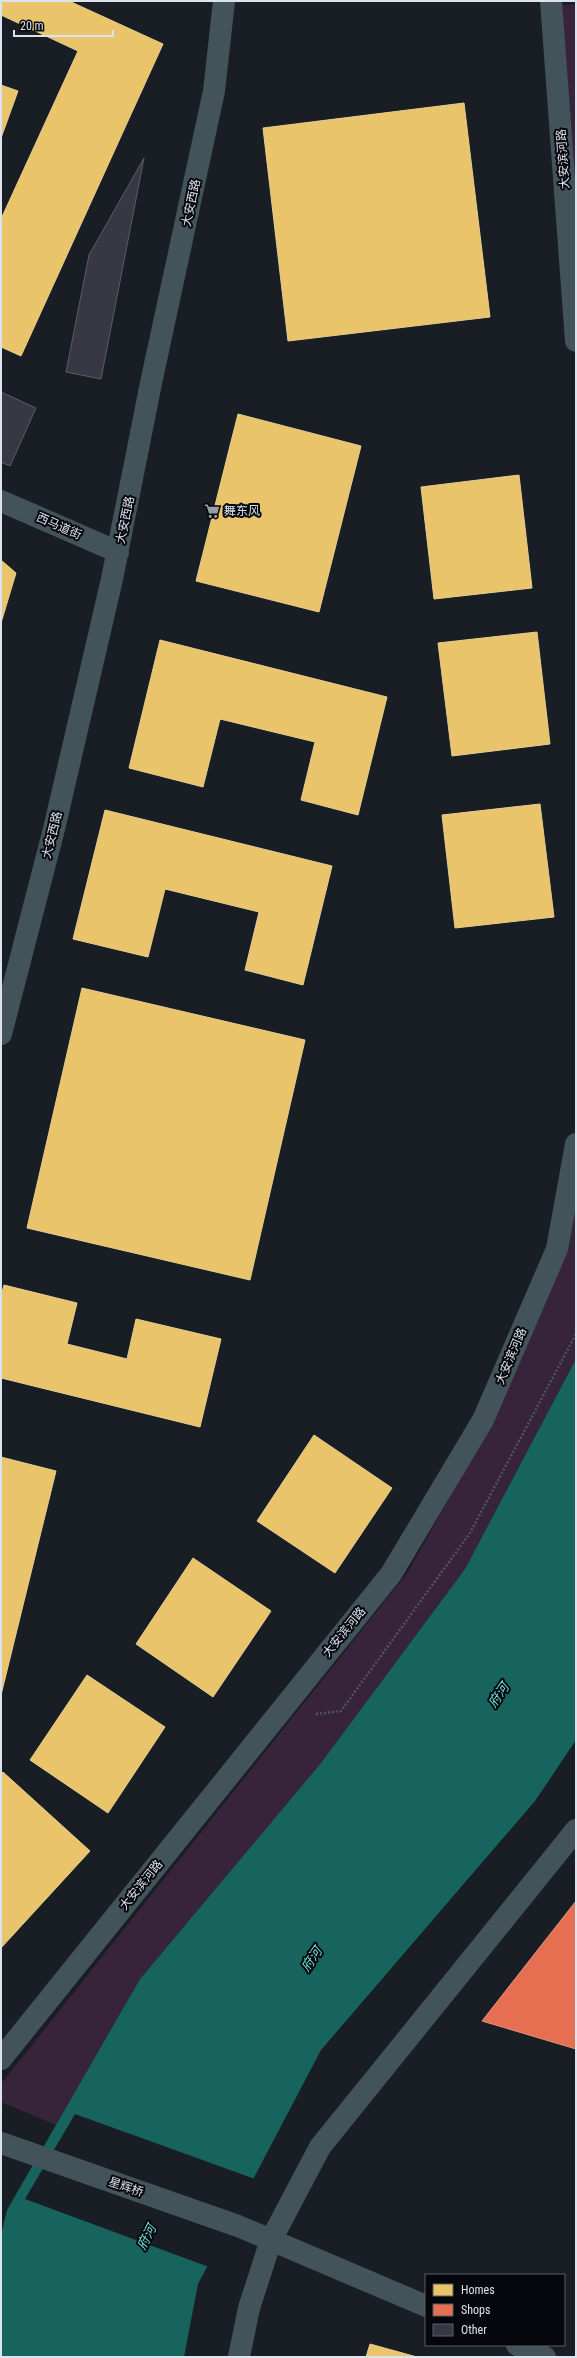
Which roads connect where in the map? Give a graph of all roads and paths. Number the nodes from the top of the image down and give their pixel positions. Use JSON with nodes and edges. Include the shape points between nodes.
{"nodes":[{"id":1,"x":224,"y":1,"type":"edge"},
{"id":2,"x":551,"y":1,"type":"edge"},
{"id":3,"x":576,"y":341,"type":"edge"},
{"id":4,"x":1,"y":501,"type":"edge"},
{"id":5,"x":118,"y":552,"type":"junction"},
{"id":6,"x":1,"y":1034,"type":"edge"},
{"id":7,"x":576,"y":1144,"type":"edge"},
{"id":8,"x":576,"y":1334,"type":"edge"},
{"id":9,"x":275,"y":1719,"type":"junction"},
{"id":10,"x":576,"y":1830,"type":"edge"},
{"id":11,"x":1,"y":2059,"type":"edge"},
{"id":12,"x":8,"y":2145,"type":"edge"},
{"id":13,"x":271,"y":2240,"type":"junction"},
{"id":14,"x":425,"y":2306,"type":"edge"},
{"id":15,"x":519,"y":2346,"type":"edge"},
{"id":16,"x":239,"y":2357,"type":"edge"},
{"id":17,"x":545,"y":2357,"type":"edge"}],
"edges":[{"from":1,"to":5,"type":"street","name":"大安西路","via":[[214,92],[151,383]]},
{"from":2,"to":3,"type":"street","name":"大安滨河路"},
{"from":4,"to":5,"type":"street","name":"西马道街"},
{"from":5,"to":6,"type":"street","name":"大安西路","via":[[54,829]]},
{"from":7,"to":9,"type":"street","name":"大安滨河路","via":[[557,1249],[483,1420],[391,1574]]},
{"from":8,"to":9,"type":"path","via":[[470,1533],[341,1711]]},
{"from":9,"to":11,"type":"street","name":"大安滨河路"},
{"from":10,"to":13,"type":"street","via":[[320,2147]]},
{"from":12,"to":13,"type":"street","name":"星辉桥"},
{"from":13,"to":14,"type":"street","name":"星辉桥"},
{"from":13,"to":16,"type":"street","via":[[249,2308]]},
{"from":15,"to":17,"type":"street"}]}
